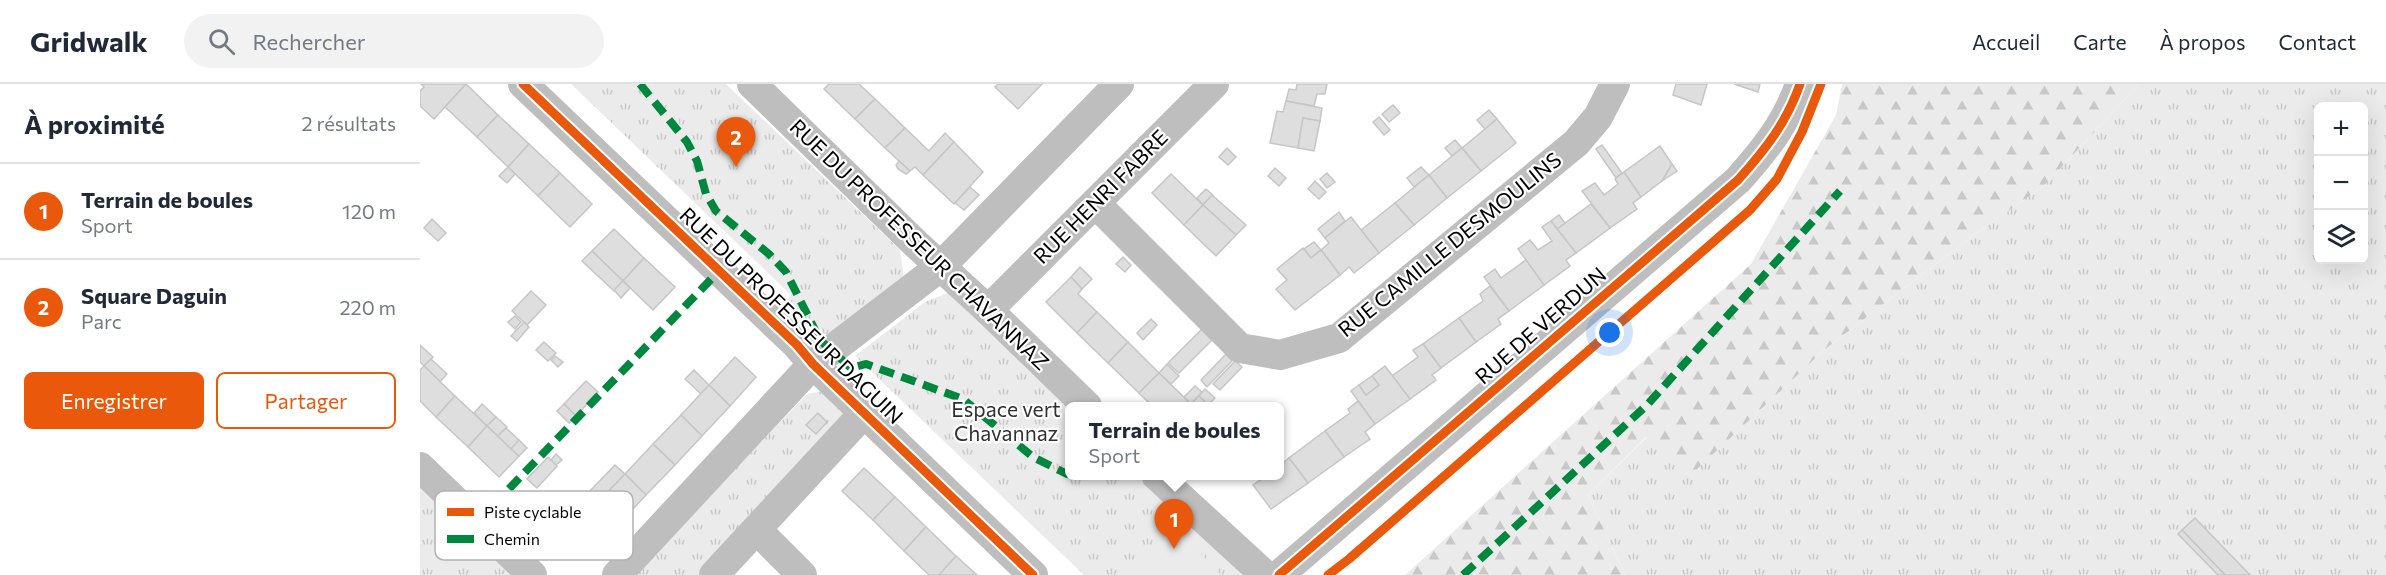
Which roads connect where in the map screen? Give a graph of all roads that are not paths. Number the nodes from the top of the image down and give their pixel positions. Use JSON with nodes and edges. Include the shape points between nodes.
{"nodes":[{"id":1,"x":523,"y":84,"type":"edge"},
{"id":2,"x":752,"y":84,"type":"edge"},
{"id":3,"x":1119,"y":84,"type":"edge"},
{"id":4,"x":1214,"y":84,"type":"edge"},
{"id":5,"x":1615,"y":84,"type":"edge"},
{"id":6,"x":1800,"y":84,"type":"edge"},
{"id":7,"x":1096,"y":204,"type":"junction"},
{"id":8,"x":940,"y":267,"type":"junction"},
{"id":9,"x":988,"y":310,"type":"junction"},
{"id":10,"x":813,"y":364,"type":"junction"},
{"id":11,"x":1083,"y":402,"type":"edge"},
{"id":12,"x":864,"y":413,"type":"junction"},
{"id":13,"x":420,"y":467,"type":"edge"},
{"id":14,"x":1161,"y":480,"type":"edge"},
{"id":15,"x":445,"y":491,"type":"edge"},
{"id":16,"x":757,"y":530,"type":"junction"},
{"id":17,"x":633,"y":558,"type":"edge"},
{"id":18,"x":516,"y":560,"type":"edge"},
{"id":19,"x":631,"y":560,"type":"edge"},
{"id":20,"x":532,"y":575,"type":"edge"},
{"id":21,"x":617,"y":575,"type":"edge"},
{"id":22,"x":714,"y":575,"type":"edge"},
{"id":23,"x":802,"y":575,"type":"edge"},
{"id":24,"x":1033,"y":575,"type":"edge"},
{"id":25,"x":1265,"y":575,"type":"edge"},
{"id":26,"x":1279,"y":575,"type":"edge"}],
"edges":[{"from":1,"to":10,"type":"street","name":"RUE DU PROFESSEUR DAGUIN"},
{"from":2,"to":8,"type":"street","name":"RUE DU PROFESSEUR CHAVANNAZ"},
{"from":3,"to":8,"type":"street"},
{"from":4,"to":7,"type":"street","name":"RUE HENRI FABRE"},
{"from":5,"to":7,"type":"street","name":"RUE CAMILLE DESMOULINS","via":[[1598,117],[1576,143],[1339,338],[1280,355],[1240,348]]},
{"from":6,"to":26,"type":"street","name":"RUE DE VERDUN","via":[[1786,118],[1766,150],[1738,180]]},
{"from":7,"to":9,"type":"street","name":"RUE HENRI FABRE"},
{"from":8,"to":9,"type":"street","name":"RUE DU PROFESSEUR CHAVANNAZ"},
{"from":8,"to":10,"type":"street"},
{"from":9,"to":11,"type":"street","name":"RUE DU PROFESSEUR CHAVANNAZ"},
{"from":10,"to":12,"type":"street","name":"RUE DU PROFESSEUR DAGUIN"},
{"from":10,"to":17,"type":"street"},
{"from":12,"to":16,"type":"street"},
{"from":12,"to":24,"type":"street","name":"RUE DU PROFESSEUR DAGUIN"},
{"from":13,"to":15,"type":"street"},
{"from":14,"to":25,"type":"street"},
{"from":16,"to":22,"type":"street"},
{"from":16,"to":23,"type":"street"},
{"from":18,"to":20,"type":"street"},
{"from":19,"to":21,"type":"street"}]}
